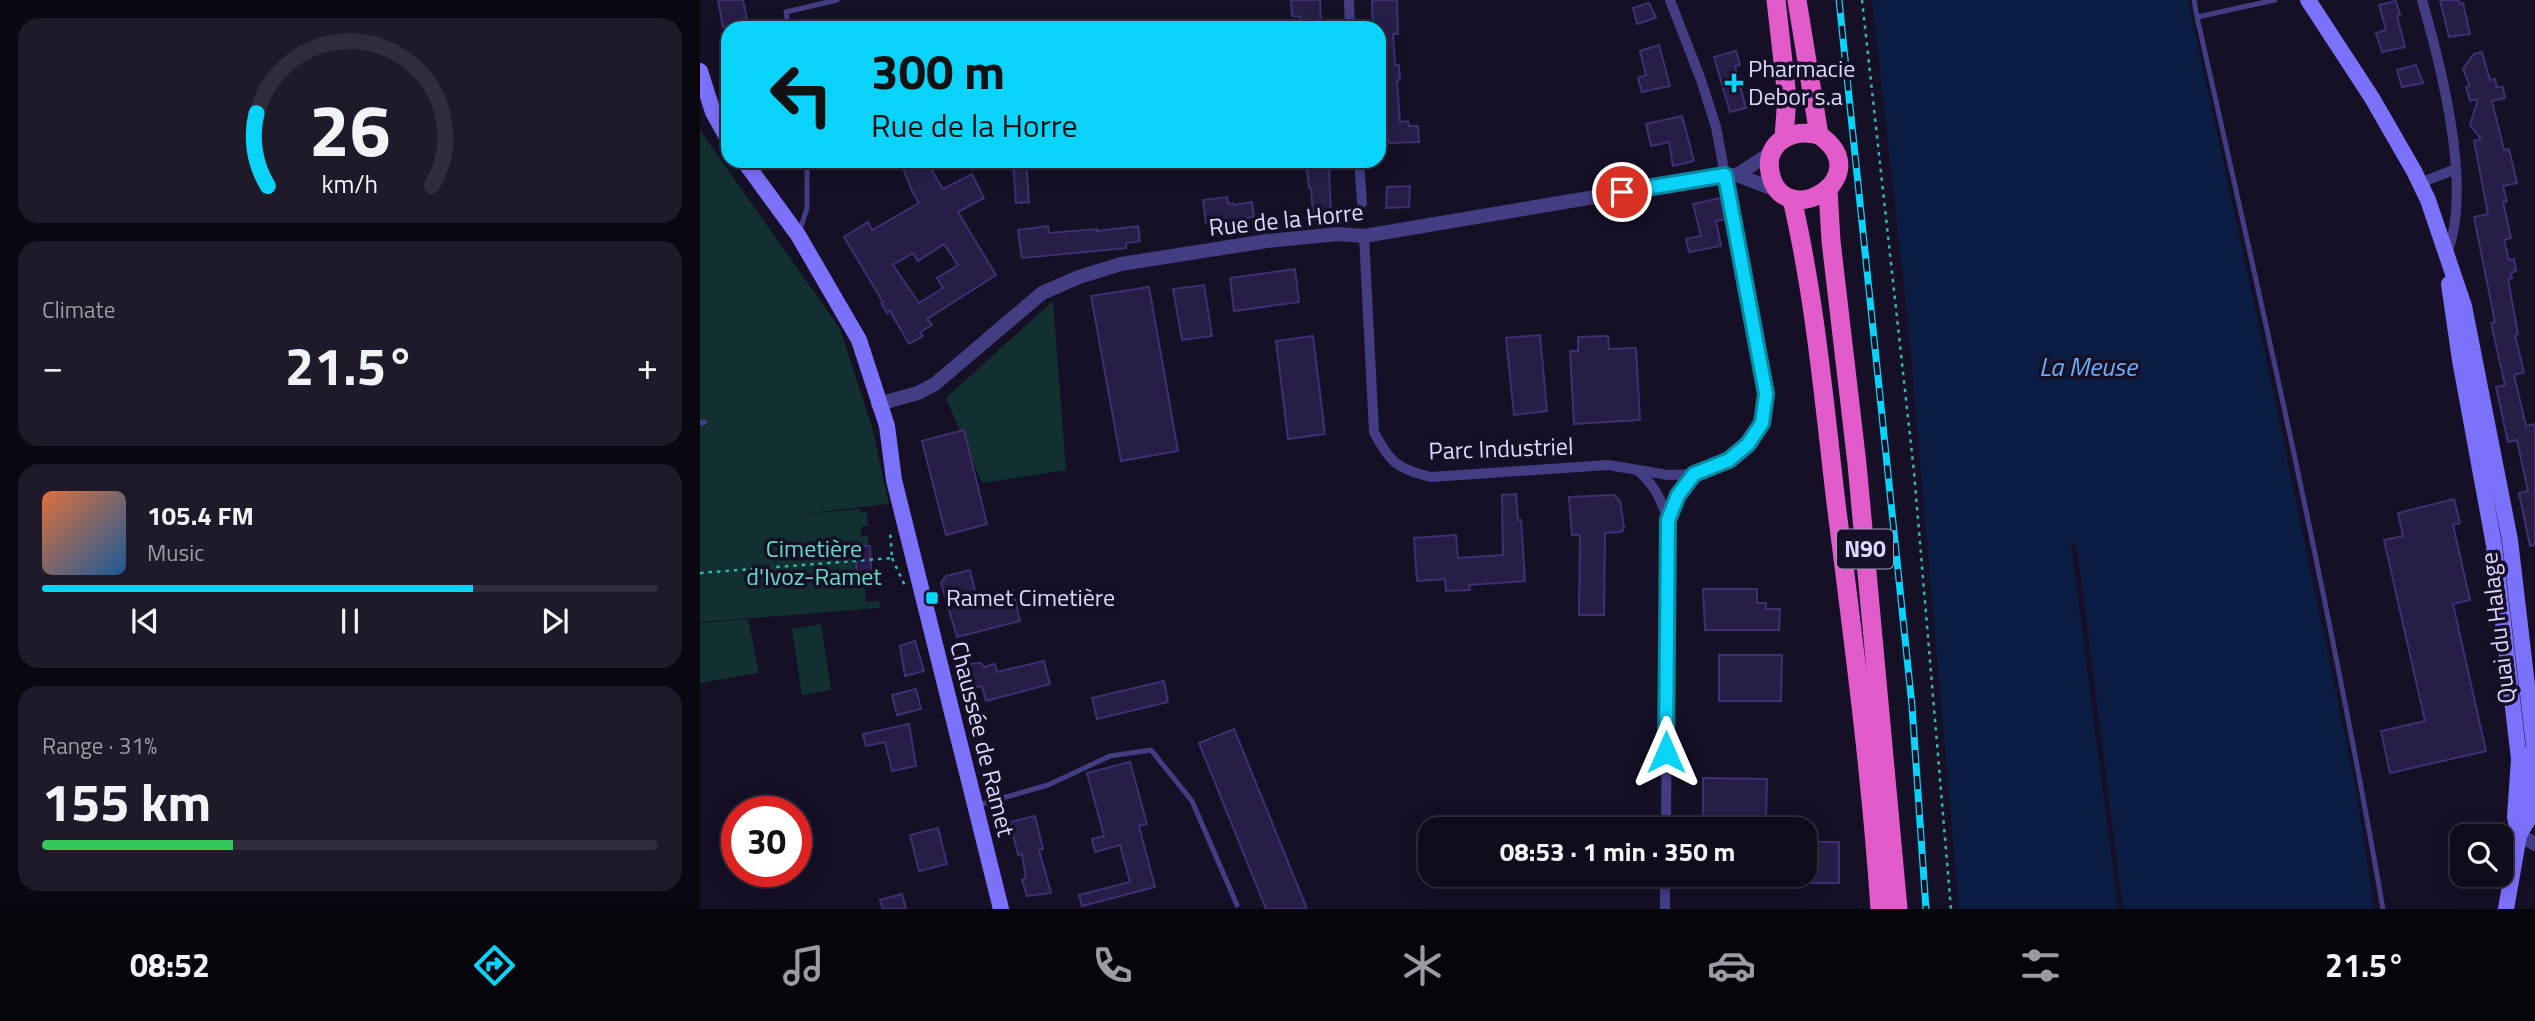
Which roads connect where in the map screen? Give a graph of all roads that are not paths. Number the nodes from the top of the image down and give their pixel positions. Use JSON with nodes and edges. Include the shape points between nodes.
{"nodes":[{"id":1,"x":837,"y":0,"type":"edge"},
{"id":2,"x":1349,"y":0,"type":"edge"},
{"id":3,"x":1670,"y":0,"type":"edge"},
{"id":4,"x":1776,"y":0,"type":"edge"},
{"id":5,"x":1797,"y":0,"type":"edge"},
{"id":6,"x":2194,"y":0,"type":"edge"},
{"id":7,"x":2275,"y":0,"type":"edge"},
{"id":8,"x":2308,"y":0,"type":"edge"},
{"id":9,"x":2422,"y":0,"type":"edge"},
{"id":10,"x":2197,"y":17,"type":"junction"},
{"id":11,"x":787,"y":21,"type":"edge"},
{"id":12,"x":1350,"y":21,"type":"edge"},
{"id":13,"x":700,"y":71,"type":"edge"},
{"id":14,"x":721,"y":126,"type":"edge"},
{"id":15,"x":1819,"y":135,"type":"junction"},
{"id":16,"x":1778,"y":144,"type":"junction"},
{"id":17,"x":749,"y":168,"type":"edge"},
{"id":18,"x":807,"y":168,"type":"edge"},
{"id":19,"x":1360,"y":168,"type":"edge"},
{"id":20,"x":2456,"y":169,"type":"junction"},
{"id":21,"x":1731,"y":175,"type":"junction"},
{"id":22,"x":2420,"y":183,"type":"junction"},
{"id":23,"x":1828,"y":190,"type":"junction"},
{"id":24,"x":1787,"y":195,"type":"junction"},
{"id":25,"x":1362,"y":203,"type":"dead end"},
{"id":26,"x":798,"y":235,"type":"junction"},
{"id":27,"x":1364,"y":236,"type":"junction"},
{"id":28,"x":2446,"y":253,"type":"junction"},
{"id":29,"x":878,"y":404,"type":"junction"},
{"id":30,"x":1635,"y":469,"type":"junction"},
{"id":31,"x":1694,"y":474,"type":"junction"},
{"id":32,"x":1668,"y":520,"type":"junction"},
{"id":33,"x":975,"y":805,"type":"junction"},
{"id":34,"x":1666,"y":817,"type":"edge"},
{"id":35,"x":2519,"y":835,"type":"junction"},
{"id":36,"x":2535,"y":844,"type":"edge"},
{"id":37,"x":1665,"y":887,"type":"edge"},
{"id":38,"x":1237,"y":905,"type":"dead end"},
{"id":39,"x":1001,"y":909,"type":"edge"},
{"id":40,"x":1665,"y":909,"type":"edge"},
{"id":41,"x":1880,"y":909,"type":"edge"},
{"id":42,"x":1898,"y":909,"type":"edge"},
{"id":43,"x":2382,"y":909,"type":"edge"},
{"id":44,"x":2506,"y":909,"type":"edge"}],
"edges":[{"from":1,"to":11,"type":"lane","via":[[786,12]]},
{"from":2,"to":12,"type":"street"},
{"from":3,"to":21,"type":"street","name":"Parc Industriel"},
{"from":4,"to":16,"type":"highway","via":[[1787,96]]},
{"from":5,"to":15,"type":"highway"},
{"from":6,"to":10,"type":"lane"},
{"from":7,"to":10,"type":"lane"},
{"from":8,"to":22,"type":"main road","name":"Quai du Halage"},
{"from":9,"to":20,"type":"street","via":[[2433,36]]},
{"from":10,"to":43,"type":"lane","via":[[2288,420]]},
{"from":13,"to":14,"type":"main road"},
{"from":15,"to":16,"type":"highway","via":[[1795,132]]},
{"from":15,"to":23,"type":"highway","via":[[1828,141],[1838,160],[1835,182]]},
{"from":16,"to":21,"type":"street"},
{"from":16,"to":24,"type":"highway","via":[[1770,171],[1773,183]]},
{"from":17,"to":26,"type":"main road","name":"Chaussée de Ramet"},
{"from":18,"to":26,"type":"lane","via":[[807,208]]},
{"from":19,"to":25,"type":"street"},
{"from":20,"to":22,"type":"street"},
{"from":20,"to":28,"type":"street","via":[[2458,201]]},
{"from":21,"to":24,"type":"street"},
{"from":21,"to":27,"type":"street","name":"Rue de la Horre"},
{"from":21,"to":31,"type":"street","name":"Parc Industriel","via":[[1766,394],[1762,423],[1748,444],[1729,460]]},
{"from":22,"to":28,"type":"main road","name":"Quai du Halage"},
{"from":23,"to":24,"type":"highway","via":[[1811,200]]},
{"from":23,"to":42,"type":"highway","number":"N90"},
{"from":24,"to":41,"type":"highway","number":"N90","via":[[1804,249],[1866,742]]},
{"from":26,"to":29,"type":"main road","name":"Chaussée de Ramet","via":[[859,340]]},
{"from":27,"to":29,"type":"street","name":"Rue de la Horre","via":[[1267,241],[1121,264],[1079,277],[1042,293],[935,384]]},
{"from":27,"to":30,"type":"street","name":"Parc Industriel","via":[[1374,432],[1386,456],[1408,471],[1432,477],[1608,465]]},
{"from":28,"to":35,"type":"main road","name":"Quai du Halage","via":[[2464,306],[2511,540],[2534,744],[2529,820]]},
{"from":29,"to":33,"type":"main road","name":"Chaussée de Ramet","via":[[887,426],[894,480]]},
{"from":30,"to":31,"type":"street","name":"Parc Industriel"},
{"from":30,"to":32,"type":"street","via":[[1659,495]]},
{"from":31,"to":32,"type":"street","via":[[1678,495]]},
{"from":32,"to":34,"type":"street"},
{"from":33,"to":38,"type":"lane","via":[[1048,785],[1110,756],[1151,750],[1192,801]]},
{"from":33,"to":39,"type":"main road","name":"Chaussée de Ramet"},
{"from":35,"to":36,"type":"street"},
{"from":35,"to":44,"type":"main road","name":"Quai du Halage"},
{"from":37,"to":40,"type":"street"}]}
